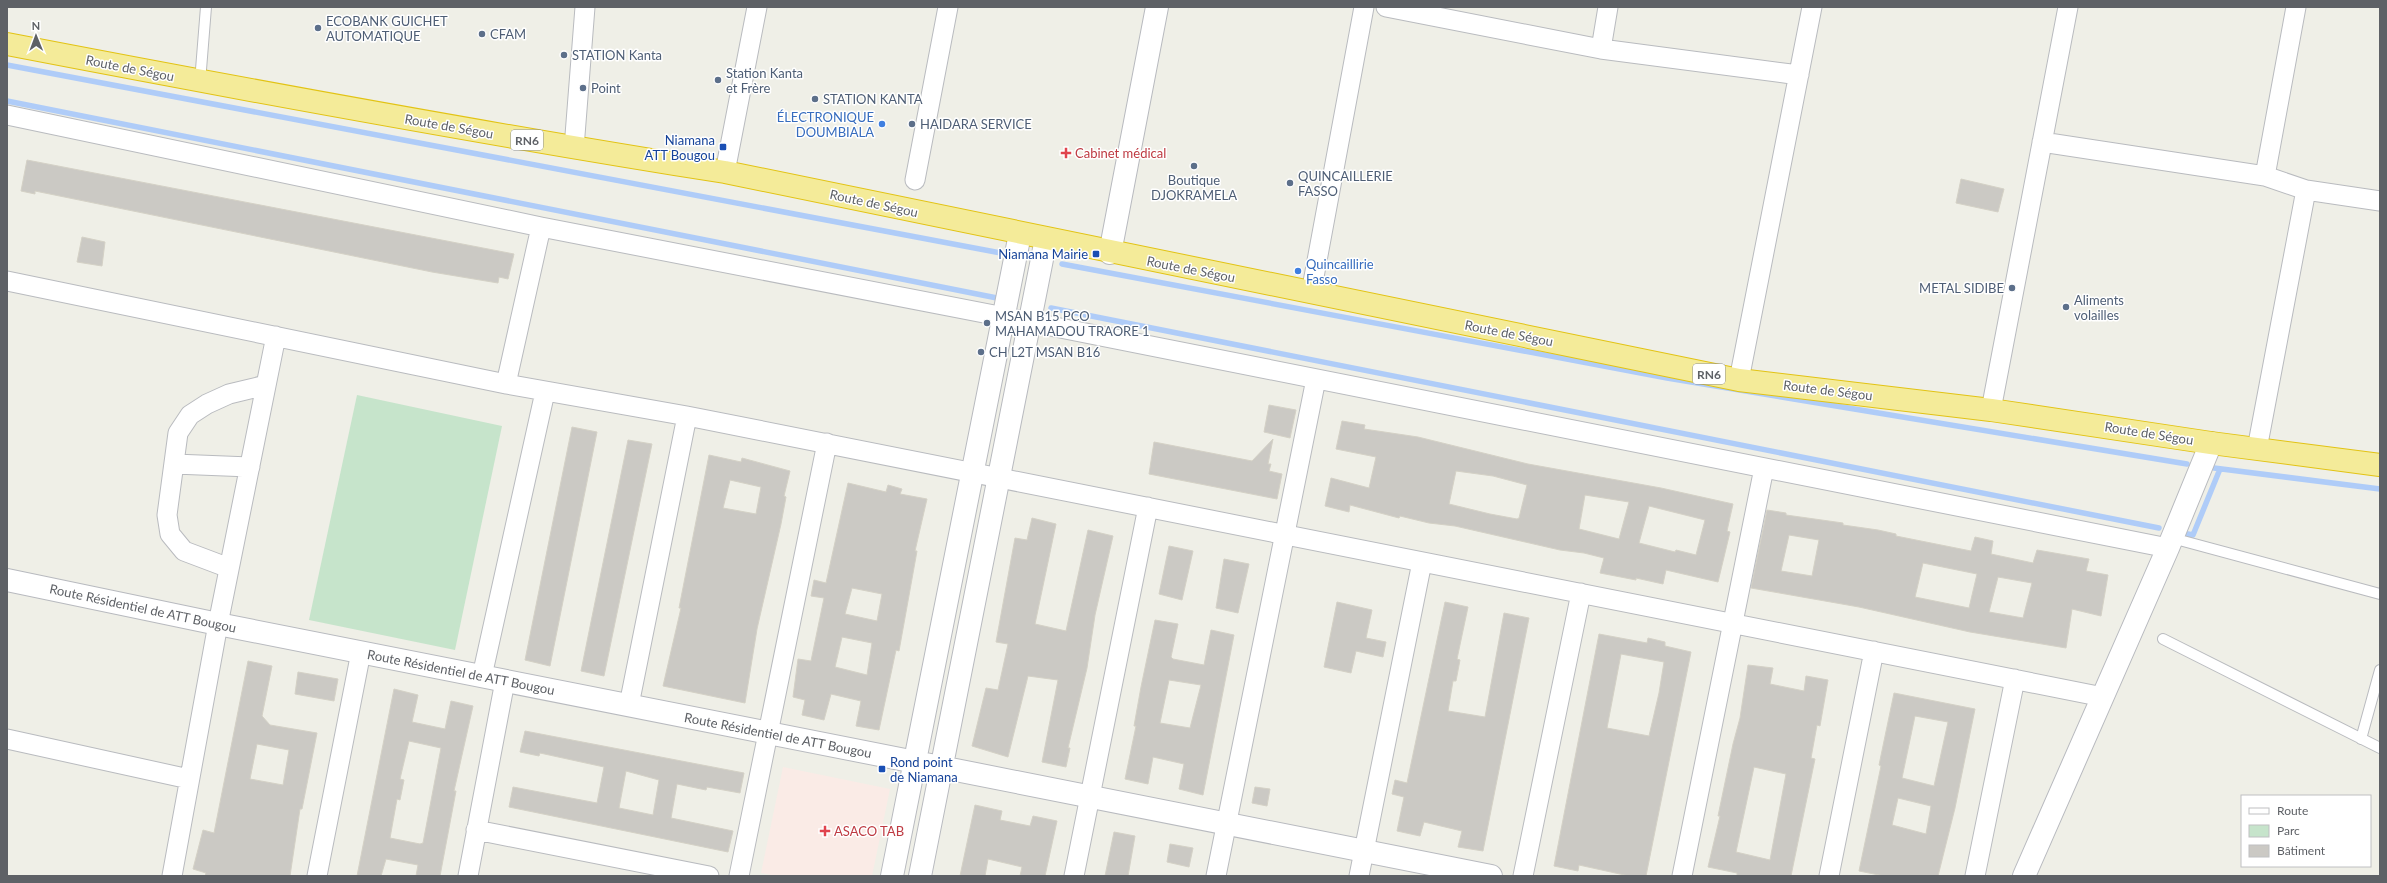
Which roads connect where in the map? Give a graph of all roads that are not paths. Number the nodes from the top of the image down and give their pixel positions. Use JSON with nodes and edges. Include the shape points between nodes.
{"nodes":[{"id":1,"x":206,"y":7,"type":"edge"},
{"id":2,"x":585,"y":7,"type":"edge"},
{"id":3,"x":757,"y":7,"type":"edge"},
{"id":4,"x":948,"y":7,"type":"edge"},
{"id":5,"x":1157,"y":7,"type":"edge"},
{"id":6,"x":1364,"y":7,"type":"edge"},
{"id":7,"x":1386,"y":7,"type":"edge"},
{"id":8,"x":1608,"y":7,"type":"edge"},
{"id":9,"x":1812,"y":7,"type":"edge"},
{"id":10,"x":2068,"y":7,"type":"edge"},
{"id":11,"x":2296,"y":7,"type":"edge"},
{"id":12,"x":7,"y":44,"type":"edge"},
{"id":13,"x":1601,"y":49,"type":"junction"},
{"id":14,"x":1799,"y":75,"type":"junction"},
{"id":15,"x":200,"y":82,"type":"junction"},
{"id":16,"x":7,"y":116,"type":"edge"},
{"id":17,"x":2042,"y":142,"type":"junction"},
{"id":18,"x":574,"y":148,"type":"junction"},
{"id":19,"x":725,"y":172,"type":"junction"},
{"id":20,"x":2265,"y":176,"type":"junction"},
{"id":21,"x":915,"y":180,"type":"dead end"},
{"id":22,"x":2306,"y":190,"type":"junction"},
{"id":23,"x":2380,"y":201,"type":"edge"},
{"id":24,"x":542,"y":227,"type":"junction"},
{"id":25,"x":1020,"y":234,"type":"junction"},
{"id":26,"x":1046,"y":239,"type":"junction"},
{"id":27,"x":1110,"y":253,"type":"junction"},
{"id":28,"x":7,"y":281,"type":"edge"},
{"id":29,"x":1311,"y":293,"type":"junction"},
{"id":30,"x":1003,"y":316,"type":"junction"},
{"id":31,"x":1030,"y":322,"type":"junction"},
{"id":32,"x":276,"y":336,"type":"junction"},
{"id":33,"x":1316,"y":379,"type":"junction"},
{"id":34,"x":1739,"y":380,"type":"junction"},
{"id":35,"x":506,"y":384,"type":"junction"},
{"id":36,"x":266,"y":385,"type":"junction"},
{"id":37,"x":545,"y":392,"type":"junction"},
{"id":38,"x":1992,"y":410,"type":"junction"},
{"id":39,"x":687,"y":416,"type":"junction"},
{"id":40,"x":827,"y":443,"type":"junction"},
{"id":41,"x":2211,"y":443,"type":"junction"},
{"id":42,"x":2257,"y":449,"type":"junction"},
{"id":43,"x":174,"y":464,"type":"junction"},
{"id":44,"x":2380,"y":465,"type":"edge"},
{"id":45,"x":250,"y":467,"type":"junction"},
{"id":46,"x":1764,"y":468,"type":"junction"},
{"id":47,"x":972,"y":472,"type":"junction"},
{"id":48,"x":999,"y":478,"type":"junction"},
{"id":49,"x":1148,"y":507,"type":"junction"},
{"id":50,"x":1285,"y":534,"type":"junction"},
{"id":51,"x":2170,"y":543,"type":"junction"},
{"id":52,"x":1422,"y":562,"type":"junction"},
{"id":53,"x":229,"y":568,"type":"junction"},
{"id":54,"x":7,"y":580,"type":"edge"},
{"id":55,"x":1581,"y":593,"type":"junction"},
{"id":56,"x":2380,"y":594,"type":"edge"},
{"id":57,"x":1733,"y":623,"type":"junction"},
{"id":58,"x":218,"y":624,"type":"junction"},
{"id":59,"x":2163,"y":640,"type":"dead end"},
{"id":60,"x":1874,"y":651,"type":"junction"},
{"id":61,"x":361,"y":652,"type":"junction"},
{"id":62,"x":2380,"y":670,"type":"edge"},
{"id":63,"x":482,"y":676,"type":"junction"},
{"id":64,"x":2015,"y":679,"type":"junction"},
{"id":65,"x":505,"y":681,"type":"junction"},
{"id":66,"x":2102,"y":697,"type":"junction"},
{"id":67,"x":629,"y":705,"type":"junction"},
{"id":68,"x":768,"y":733,"type":"junction"},
{"id":69,"x":7,"y":739,"type":"edge"},
{"id":70,"x":2361,"y":739,"type":"junction"},
{"id":71,"x":2380,"y":748,"type":"edge"},
{"id":72,"x":915,"y":762,"type":"junction"},
{"id":73,"x":941,"y":767,"type":"junction"},
{"id":74,"x":189,"y":779,"type":"junction"},
{"id":75,"x":1090,"y":797,"type":"junction"},
{"id":76,"x":1226,"y":824,"type":"junction"},
{"id":77,"x":476,"y":830,"type":"junction"},
{"id":78,"x":1364,"y":851,"type":"junction"},
{"id":79,"x":172,"y":876,"type":"edge"},
{"id":80,"x":317,"y":876,"type":"edge"},
{"id":81,"x":468,"y":876,"type":"edge"},
{"id":82,"x":710,"y":876,"type":"edge"},
{"id":83,"x":739,"y":876,"type":"edge"},
{"id":84,"x":892,"y":876,"type":"edge"},
{"id":85,"x":920,"y":876,"type":"edge"},
{"id":86,"x":1074,"y":876,"type":"edge"},
{"id":87,"x":1216,"y":876,"type":"edge"},
{"id":88,"x":1359,"y":876,"type":"edge"},
{"id":89,"x":1491,"y":876,"type":"edge"},
{"id":90,"x":1523,"y":876,"type":"edge"},
{"id":91,"x":1682,"y":876,"type":"edge"},
{"id":92,"x":1829,"y":876,"type":"edge"},
{"id":93,"x":1975,"y":876,"type":"edge"},
{"id":94,"x":2024,"y":876,"type":"edge"}],
"edges":[{"from":1,"to":15,"type":"lane"},
{"from":2,"to":18,"type":"street"},
{"from":3,"to":19,"type":"street"},
{"from":4,"to":21,"type":"street"},
{"from":5,"to":27,"type":"street"},
{"from":6,"to":29,"type":"street"},
{"from":7,"to":13,"type":"street"},
{"from":8,"to":13,"type":"street"},
{"from":9,"to":14,"type":"street"},
{"from":10,"to":17,"type":"street"},
{"from":11,"to":20,"type":"street"},
{"from":12,"to":15,"type":"highway","name":"Route de Ségou","number":"RN6"},
{"from":13,"to":14,"type":"street"},
{"from":14,"to":34,"type":"street"},
{"from":15,"to":18,"type":"highway","name":"Route de Ségou","number":"RN6"},
{"from":16,"to":24,"type":"street"},
{"from":17,"to":20,"type":"street"},
{"from":17,"to":38,"type":"street"},
{"from":18,"to":19,"type":"highway","name":"Route de Ségou","number":"RN6"},
{"from":19,"to":25,"type":"highway","name":"Route de Ségou","number":"RN6"},
{"from":20,"to":22,"type":"street"},
{"from":22,"to":23,"type":"street"},
{"from":22,"to":42,"type":"street"},
{"from":24,"to":30,"type":"street"},
{"from":24,"to":35,"type":"street"},
{"from":25,"to":26,"type":"highway","name":"Route de Ségou","number":"RN6"},
{"from":25,"to":30,"type":"street"},
{"from":26,"to":27,"type":"highway","name":"Route de Ségou","number":"RN6"},
{"from":26,"to":31,"type":"street"},
{"from":27,"to":29,"type":"highway","name":"Route de Ségou","number":"RN6"},
{"from":28,"to":32,"type":"street"},
{"from":29,"to":34,"type":"highway","name":"Route de Ségou","number":"RN6"},
{"from":30,"to":31,"type":"street"},
{"from":30,"to":47,"type":"street"},
{"from":31,"to":33,"type":"street"},
{"from":31,"to":48,"type":"street"},
{"from":32,"to":35,"type":"street"},
{"from":32,"to":36,"type":"street"},
{"from":33,"to":46,"type":"street"},
{"from":33,"to":50,"type":"street"},
{"from":34,"to":38,"type":"highway","name":"Route de Ségou","number":"RN6"},
{"from":35,"to":37,"type":"street"},
{"from":36,"to":43,"type":"street","via":[[229,394],[190,415],[178,434]]},
{"from":36,"to":45,"type":"street"},
{"from":37,"to":39,"type":"street"},
{"from":37,"to":63,"type":"street"},
{"from":38,"to":41,"type":"highway","name":"Route de Ségou","number":"RN6"},
{"from":39,"to":40,"type":"street"},
{"from":39,"to":67,"type":"street"},
{"from":40,"to":47,"type":"street"},
{"from":40,"to":68,"type":"street"},
{"from":41,"to":42,"type":"highway","name":"Route de Ségou","number":"RN6"},
{"from":41,"to":51,"type":"street"},
{"from":42,"to":44,"type":"highway","name":"Route de Ségou","number":"RN6"},
{"from":43,"to":45,"type":"street"},
{"from":43,"to":53,"type":"street","via":[[167,515],[170,534],[184,551]]},
{"from":45,"to":53,"type":"street"},
{"from":46,"to":51,"type":"street"},
{"from":46,"to":57,"type":"street"},
{"from":47,"to":48,"type":"street"},
{"from":47,"to":72,"type":"street"},
{"from":48,"to":49,"type":"street"},
{"from":48,"to":73,"type":"street"},
{"from":49,"to":50,"type":"street"},
{"from":49,"to":75,"type":"street"},
{"from":50,"to":52,"type":"street"},
{"from":50,"to":76,"type":"street"},
{"from":51,"to":56,"type":"lane"},
{"from":51,"to":66,"type":"street"},
{"from":52,"to":55,"type":"street"},
{"from":52,"to":78,"type":"street"},
{"from":53,"to":58,"type":"street"},
{"from":54,"to":58,"type":"street","name":"Route Résidentiel de ATT Bougou"},
{"from":55,"to":57,"type":"street"},
{"from":55,"to":90,"type":"street"},
{"from":57,"to":60,"type":"street"},
{"from":57,"to":91,"type":"street"},
{"from":58,"to":61,"type":"street","name":"Route Résidentiel de ATT Bougou"},
{"from":58,"to":74,"type":"street"},
{"from":59,"to":70,"type":"lane"},
{"from":60,"to":64,"type":"street"},
{"from":60,"to":92,"type":"street"},
{"from":61,"to":63,"type":"street","name":"Route Résidentiel de ATT Bougou"},
{"from":61,"to":80,"type":"street"},
{"from":62,"to":70,"type":"lane"},
{"from":63,"to":65,"type":"street","name":"Route Résidentiel de ATT Bougou"},
{"from":64,"to":66,"type":"street"},
{"from":64,"to":93,"type":"street"},
{"from":65,"to":67,"type":"street","name":"Route Résidentiel de ATT Bougou"},
{"from":65,"to":77,"type":"street"},
{"from":66,"to":94,"type":"street"},
{"from":67,"to":68,"type":"street","name":"Route Résidentiel de ATT Bougou"},
{"from":68,"to":72,"type":"street","name":"Route Résidentiel de ATT Bougou"},
{"from":68,"to":83,"type":"street"},
{"from":69,"to":74,"type":"street"},
{"from":70,"to":71,"type":"lane"},
{"from":72,"to":73,"type":"street","name":"Route Résidentiel de ATT Bougou"},
{"from":72,"to":84,"type":"street"},
{"from":73,"to":75,"type":"street","name":"Route Résidentiel de ATT Bougou"},
{"from":73,"to":85,"type":"street"},
{"from":74,"to":79,"type":"street"},
{"from":75,"to":76,"type":"street","name":"Route Résidentiel de ATT Bougou"},
{"from":75,"to":86,"type":"street"},
{"from":76,"to":78,"type":"street","name":"Route Résidentiel de ATT Bougou"},
{"from":76,"to":87,"type":"street"},
{"from":77,"to":81,"type":"street"},
{"from":77,"to":82,"type":"street"},
{"from":78,"to":88,"type":"street"},
{"from":78,"to":89,"type":"street","name":"Route Résidentiel de ATT Bougou"}]}
